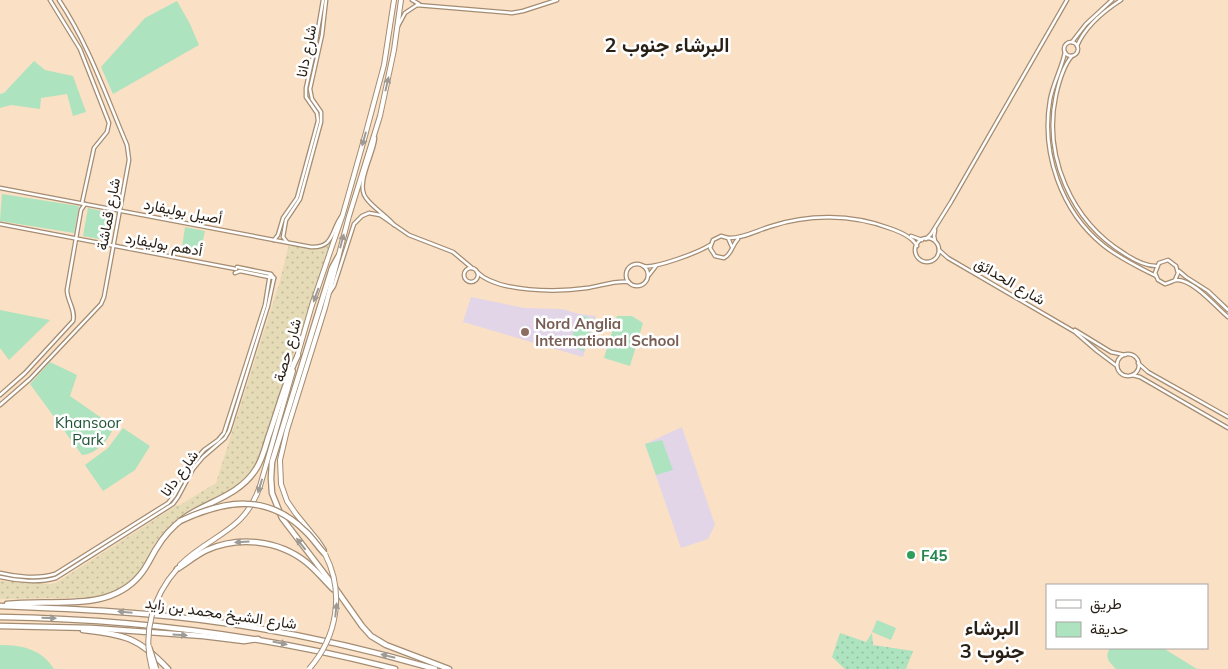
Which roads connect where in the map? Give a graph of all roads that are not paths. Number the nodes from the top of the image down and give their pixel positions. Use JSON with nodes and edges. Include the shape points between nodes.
{"nodes":[{"id":1,"x":50,"y":0,"type":"edge"},
{"id":2,"x":59,"y":0,"type":"edge"},
{"id":3,"x":324,"y":0,"type":"edge"},
{"id":4,"x":394,"y":0,"type":"edge"},
{"id":5,"x":401,"y":0,"type":"edge"},
{"id":6,"x":412,"y":0,"type":"edge"},
{"id":7,"x":557,"y":0,"type":"edge"},
{"id":8,"x":1067,"y":0,"type":"edge"},
{"id":9,"x":1112,"y":0,"type":"edge"},
{"id":10,"x":1121,"y":0,"type":"edge"},
{"id":11,"x":423,"y":5,"type":"junction"},
{"id":12,"x":398,"y":26,"type":"junction"},
{"id":13,"x":1072,"y":42,"type":"junction"},
{"id":14,"x":1077,"y":46,"type":"junction"},
{"id":15,"x":1065,"y":52,"type":"junction"},
{"id":16,"x":1072,"y":56,"type":"junction"},
{"id":17,"x":92,"y":61,"type":"junction"},
{"id":18,"x":86,"y":64,"type":"junction"},
{"id":19,"x":374,"y":135,"type":"junction"},
{"id":20,"x":0,"y":188,"type":"edge"},
{"id":21,"x":35,"y":192,"type":"dead end"},
{"id":22,"x":32,"y":194,"type":"junction"},
{"id":23,"x":84,"y":204,"type":"junction"},
{"id":24,"x":120,"y":211,"type":"junction"},
{"id":25,"x":344,"y":214,"type":"junction"},
{"id":26,"x":168,"y":216,"type":"dead end"},
{"id":27,"x":172,"y":221,"type":"junction"},
{"id":28,"x":939,"y":222,"type":"junction"},
{"id":29,"x":0,"y":224,"type":"edge"},
{"id":30,"x":395,"y":226,"type":"junction"},
{"id":31,"x":898,"y":232,"type":"junction"},
{"id":32,"x":741,"y":237,"type":"junction"},
{"id":33,"x":76,"y":238,"type":"junction"},
{"id":34,"x":728,"y":238,"type":"junction"},
{"id":35,"x":924,"y":239,"type":"junction"},
{"id":36,"x":274,"y":240,"type":"junction"},
{"id":37,"x":935,"y":242,"type":"junction"},
{"id":38,"x":289,"y":243,"type":"junction"},
{"id":39,"x":711,"y":244,"type":"junction"},
{"id":40,"x":113,"y":246,"type":"junction"},
{"id":41,"x":917,"y":246,"type":"junction"},
{"id":42,"x":732,"y":247,"type":"junction"},
{"id":43,"x":939,"y":250,"type":"junction"},
{"id":44,"x":698,"y":251,"type":"junction"},
{"id":45,"x":712,"y":252,"type":"junction"},
{"id":46,"x":160,"y":254,"type":"junction"},
{"id":47,"x":338,"y":257,"type":"junction"},
{"id":48,"x":164,"y":258,"type":"dead end"},
{"id":49,"x":462,"y":258,"type":"junction"},
{"id":50,"x":936,"y":258,"type":"junction"},
{"id":51,"x":948,"y":258,"type":"junction"},
{"id":52,"x":192,"y":260,"type":"junction"},
{"id":53,"x":186,"y":262,"type":"dead end"},
{"id":54,"x":658,"y":265,"type":"junction"},
{"id":55,"x":643,"y":266,"type":"junction"},
{"id":56,"x":1156,"y":266,"type":"junction"},
{"id":57,"x":472,"y":268,"type":"junction"},
{"id":58,"x":465,"y":270,"type":"junction"},
{"id":59,"x":1178,"y":270,"type":"junction"},
{"id":60,"x":477,"y":272,"type":"junction"},
{"id":61,"x":627,"y":272,"type":"junction"},
{"id":62,"x":235,"y":273,"type":"dead end"},
{"id":63,"x":270,"y":275,"type":"junction"},
{"id":64,"x":648,"y":275,"type":"junction"},
{"id":65,"x":1156,"y":276,"type":"junction"},
{"id":66,"x":488,"y":279,"type":"junction"},
{"id":67,"x":1175,"y":280,"type":"junction"},
{"id":68,"x":476,"y":281,"type":"junction"},
{"id":69,"x":617,"y":281,"type":"junction"},
{"id":70,"x":629,"y":282,"type":"junction"},
{"id":71,"x":329,"y":293,"type":"junction"},
{"id":72,"x":1228,"y":310,"type":"edge"},
{"id":73,"x":1228,"y":317,"type":"edge"},
{"id":74,"x":1061,"y":323,"type":"junction"},
{"id":75,"x":40,"y":351,"type":"dead end"},
{"id":76,"x":298,"y":355,"type":"junction"},
{"id":77,"x":1125,"y":355,"type":"junction"},
{"id":78,"x":41,"y":356,"type":"junction"},
{"id":79,"x":1138,"y":363,"type":"junction"},
{"id":80,"x":1117,"y":366,"type":"junction"},
{"id":81,"x":1132,"y":375,"type":"junction"},
{"id":82,"x":20,"y":378,"type":"junction"},
{"id":83,"x":24,"y":384,"type":"junction"},
{"id":84,"x":0,"y":395,"type":"edge"},
{"id":85,"x":0,"y":405,"type":"edge"},
{"id":86,"x":1228,"y":418,"type":"edge"},
{"id":87,"x":1228,"y":428,"type":"edge"},
{"id":88,"x":180,"y":521,"type":"junction"},
{"id":89,"x":325,"y":554,"type":"junction"},
{"id":90,"x":177,"y":569,"type":"junction"},
{"id":91,"x":0,"y":573,"type":"edge"},
{"id":92,"x":0,"y":577,"type":"edge"},
{"id":93,"x":341,"y":597,"type":"junction"},
{"id":94,"x":0,"y":606,"type":"edge"},
{"id":95,"x":0,"y":617,"type":"edge"},
{"id":96,"x":0,"y":626,"type":"edge"},
{"id":97,"x":62,"y":628,"type":"junction"},
{"id":98,"x":259,"y":638,"type":"junction"},
{"id":99,"x":149,"y":647,"type":"joint"},
{"id":100,"x":152,"y":653,"type":"junction"},
{"id":101,"x":154,"y":669,"type":"edge"},
{"id":102,"x":164,"y":669,"type":"edge"},
{"id":103,"x":168,"y":669,"type":"edge"},
{"id":104,"x":309,"y":669,"type":"edge"},
{"id":105,"x":395,"y":669,"type":"edge"},
{"id":106,"x":435,"y":669,"type":"edge"},
{"id":107,"x":449,"y":669,"type":"edge"}],
"edges":[{"from":1,"to":18,"type":"street","name":"شارع قماشة"},
{"from":2,"to":17,"type":"street","name":"شارع قماشة"},
{"from":3,"to":36,"type":"street","name":"شارع دانا","via":[[306,88],[306,97],[317,113],[318,121],[297,198],[283,218]]},
{"from":3,"to":38,"type":"street","name":"شارع دانا","via":[[321,38],[310,89],[312,99],[321,112],[321,122],[300,199],[286,222],[283,236]]},
{"from":4,"to":25,"type":"main road","name":"شارع حصة","one_way":true,"via":[[384,65]]},
{"from":5,"to":12,"type":"main road","name":"شارع حصة"},
{"from":6,"to":11,"type":"street"},
{"from":7,"to":11,"type":"street","via":[[512,13]]},
{"from":8,"to":28,"type":"street"},
{"from":9,"to":13,"type":"street"},
{"from":10,"to":14,"type":"street","via":[[1095,22]]},
{"from":11,"to":12,"type":"street","via":[[407,10]]},
{"from":19,"to":12,"type":"main road","name":"شارع حصة","one_way":true},
{"from":13,"to":14,"type":"street"},
{"from":13,"to":15,"type":"street","via":[[1065,45]]},
{"from":14,"to":16,"type":"street","via":[[1078,52]]},
{"from":15,"to":16,"type":"street"},
{"from":15,"to":65,"type":"street","via":[[1052,90],[1048,123],[1051,157],[1062,190],[1081,222],[1102,244]]},
{"from":16,"to":56,"type":"street","via":[[1062,73],[1054,108],[1054,145],[1062,177],[1078,209],[1099,234],[1132,258],[1148,266]]},
{"from":17,"to":18,"type":"street","via":[[91,65]]},
{"from":17,"to":24,"type":"street","name":"شارع قماشة","via":[[129,149]]},
{"from":18,"to":23,"type":"street","name":"شارع قماشة","via":[[109,125],[94,148]]},
{"from":19,"to":30,"type":"street","via":[[362,191],[366,199]]},
{"from":47,"to":19,"type":"main road","name":"شارع حصة","one_way":true},
{"from":20,"to":22,"type":"street","name":"أصيل بوليفارد"},
{"from":21,"to":22,"type":"street"},
{"from":22,"to":23,"type":"street","name":"أصيل بوليفارد"},
{"from":23,"to":24,"type":"street","name":"أصيل بوليفارد"},
{"from":23,"to":33,"type":"street","name":"شارع قماشة"},
{"from":24,"to":27,"type":"street","name":"أصيل بوليفارد"},
{"from":24,"to":40,"type":"street","name":"شارع قماشة"},
{"from":25,"to":38,"type":"street","name":"أصيل بوليفارد","via":[[325,244],[311,247]]},
{"from":25,"to":76,"type":"main road","name":"شارع حصة","one_way":true},
{"from":26,"to":27,"type":"street"},
{"from":27,"to":36,"type":"street","name":"أصيل بوليفارد"},
{"from":28,"to":35,"type":"street","via":[[931,235]]},
{"from":28,"to":37,"type":"street","via":[[934,234]]},
{"from":29,"to":33,"type":"street","name":"أدهم بوليفارد"},
{"from":30,"to":49,"type":"street"},
{"from":30,"to":71,"type":"street","via":[[377,214],[369,213],[359,218]]},
{"from":31,"to":32,"type":"street","via":[[857,220],[822,218],[786,222]]},
{"from":31,"to":35,"type":"street"},
{"from":31,"to":41,"type":"street","via":[[912,239]]},
{"from":32,"to":34,"type":"street"},
{"from":32,"to":42,"type":"street"},
{"from":33,"to":40,"type":"street","name":"أدهم بوليفارد"},
{"from":33,"to":78,"type":"street","name":"شارع قماشة","via":[[67,294],[74,318]]},
{"from":34,"to":39,"type":"street","via":[[717,237]]},
{"from":34,"to":42,"type":"street"},
{"from":35,"to":37,"type":"street"},
{"from":35,"to":41,"type":"street"},
{"from":36,"to":38,"type":"street","name":"أصيل بوليفارد"},
{"from":37,"to":43,"type":"street"},
{"from":39,"to":44,"type":"street"},
{"from":39,"to":45,"type":"street"},
{"from":40,"to":46,"type":"street","name":"أدهم بوليفارد"},
{"from":40,"to":83,"type":"street","name":"شارع قماشة","via":[[101,304]]},
{"from":41,"to":50,"type":"street","via":[[921,260],[929,262]]},
{"from":42,"to":45,"type":"street","via":[[724,258]]},
{"from":43,"to":50,"type":"street"},
{"from":43,"to":51,"type":"street","name":"شارع الحدائق"},
{"from":44,"to":45,"type":"street"},
{"from":44,"to":54,"type":"street"},
{"from":46,"to":48,"type":"street"},
{"from":46,"to":52,"type":"street","name":"أدهم بوليفارد"},
{"from":47,"to":71,"type":"main road","name":"شارع حصة"},
{"from":93,"to":47,"type":"highway","one_way":true,"via":[[282,518],[274,502],[270,478],[274,455]]},
{"from":49,"to":57,"type":"street"},
{"from":49,"to":58,"type":"street"},
{"from":50,"to":51,"type":"street"},
{"from":51,"to":74,"type":"street","name":"شارع الحدائق"},
{"from":52,"to":53,"type":"street"},
{"from":52,"to":63,"type":"street","name":"أدهم بوليفارد"},
{"from":54,"to":55,"type":"street"},
{"from":54,"to":64,"type":"street"},
{"from":55,"to":61,"type":"street","via":[[635,264]]},
{"from":55,"to":64,"type":"street"},
{"from":56,"to":59,"type":"street","via":[[1168,260]]},
{"from":56,"to":65,"type":"street"},
{"from":57,"to":58,"type":"street"},
{"from":57,"to":60,"type":"street"},
{"from":58,"to":68,"type":"street","via":[[465,280]]},
{"from":59,"to":67,"type":"street"},
{"from":59,"to":72,"type":"street"},
{"from":60,"to":66,"type":"street"},
{"from":60,"to":68,"type":"street"},
{"from":61,"to":69,"type":"street"},
{"from":61,"to":70,"type":"street"},
{"from":62,"to":63,"type":"street","via":[[240,270]]},
{"from":63,"to":91,"type":"street","name":"شارع دانا","via":[[264,306],[224,433],[191,465],[172,500],[55,574]]},
{"from":63,"to":92,"type":"street","name":"شارع دانا","via":[[274,278],[266,315],[229,431],[192,469],[175,502],[56,578],[16,580]]},
{"from":64,"to":70,"type":"street","via":[[641,285],[634,286]]},
{"from":65,"to":67,"type":"street","via":[[1165,284]]},
{"from":66,"to":68,"type":"street"},
{"from":66,"to":69,"type":"street","via":[[516,287],[553,291],[590,288]]},
{"from":67,"to":73,"type":"street","via":[[1196,288]]},
{"from":69,"to":70,"type":"street"},
{"from":71,"to":89,"type":"main road","name":"شارع حصة","bridge":true,"via":[[281,450],[280,472],[283,490],[292,510],[315,536]]},
{"from":74,"to":77,"type":"street","name":"شارع الحدائق","via":[[1111,352]]},
{"from":74,"to":80,"type":"street","name":"شارع الحدائق"},
{"from":75,"to":78,"type":"street"},
{"from":76,"to":88,"type":"highway","bridge":true,"via":[[261,459],[252,474],[240,488]]},
{"from":76,"to":90,"type":"main road","name":"شارع حصة","one_way":true,"via":[[254,502],[233,528],[194,553]]},
{"from":77,"to":79,"type":"street","via":[[1134,356]]},
{"from":77,"to":80,"type":"street"},
{"from":78,"to":82,"type":"street","name":"شارع قماشة"},
{"from":79,"to":81,"type":"street"},
{"from":79,"to":86,"type":"street"},
{"from":80,"to":81,"type":"street","via":[[1121,374]]},
{"from":81,"to":87,"type":"street"},
{"from":82,"to":83,"type":"street","via":[[24,379]]},
{"from":82,"to":84,"type":"street","name":"شارع قماشة"},
{"from":83,"to":85,"type":"street","name":"شارع قماشة"},
{"from":88,"to":89,"type":"highway","bridge":true,"via":[[217,506],[257,505],[294,521]]},
{"from":88,"to":94,"type":"highway","via":[[160,542],[139,576],[112,595],[93,600]]},
{"from":104,"to":89,"type":"main road","name":"شارع حصة","one_way":true,"bridge":true,"via":[[326,645],[335,618],[335,581]]},
{"from":93,"to":90,"type":"highway","one_way":true,"via":[[298,556],[261,543],[241,542],[216,547]]},
{"from":90,"to":99,"type":"main road","name":"شارع حصة","bridge":true,"via":[[154,605],[149,625]]},
{"from":93,"to":107,"type":"highway","via":[[376,639]]},
{"from":106,"to":94,"type":"highway","name":"شارع الشيخ محمد بن زايد","one_way":true,"via":[[325,641],[224,623],[114,611]]},
{"from":95,"to":98,"type":"highway","name":"شارع الشيخ محمد بن زايد","one_way":true,"via":[[114,621]]},
{"from":96,"to":97,"type":"highway"},
{"from":97,"to":98,"type":"highway","one_way":true,"via":[[244,641]]},
{"from":97,"to":100,"type":"highway","via":[[124,636]]},
{"from":98,"to":105,"type":"highway","name":"شارع الشيخ محمد بن زايد","one_way":true},
{"from":99,"to":101,"type":"highway","bridge":true},
{"from":100,"to":102,"type":"highway"},
{"from":100,"to":103,"type":"highway"}]}
